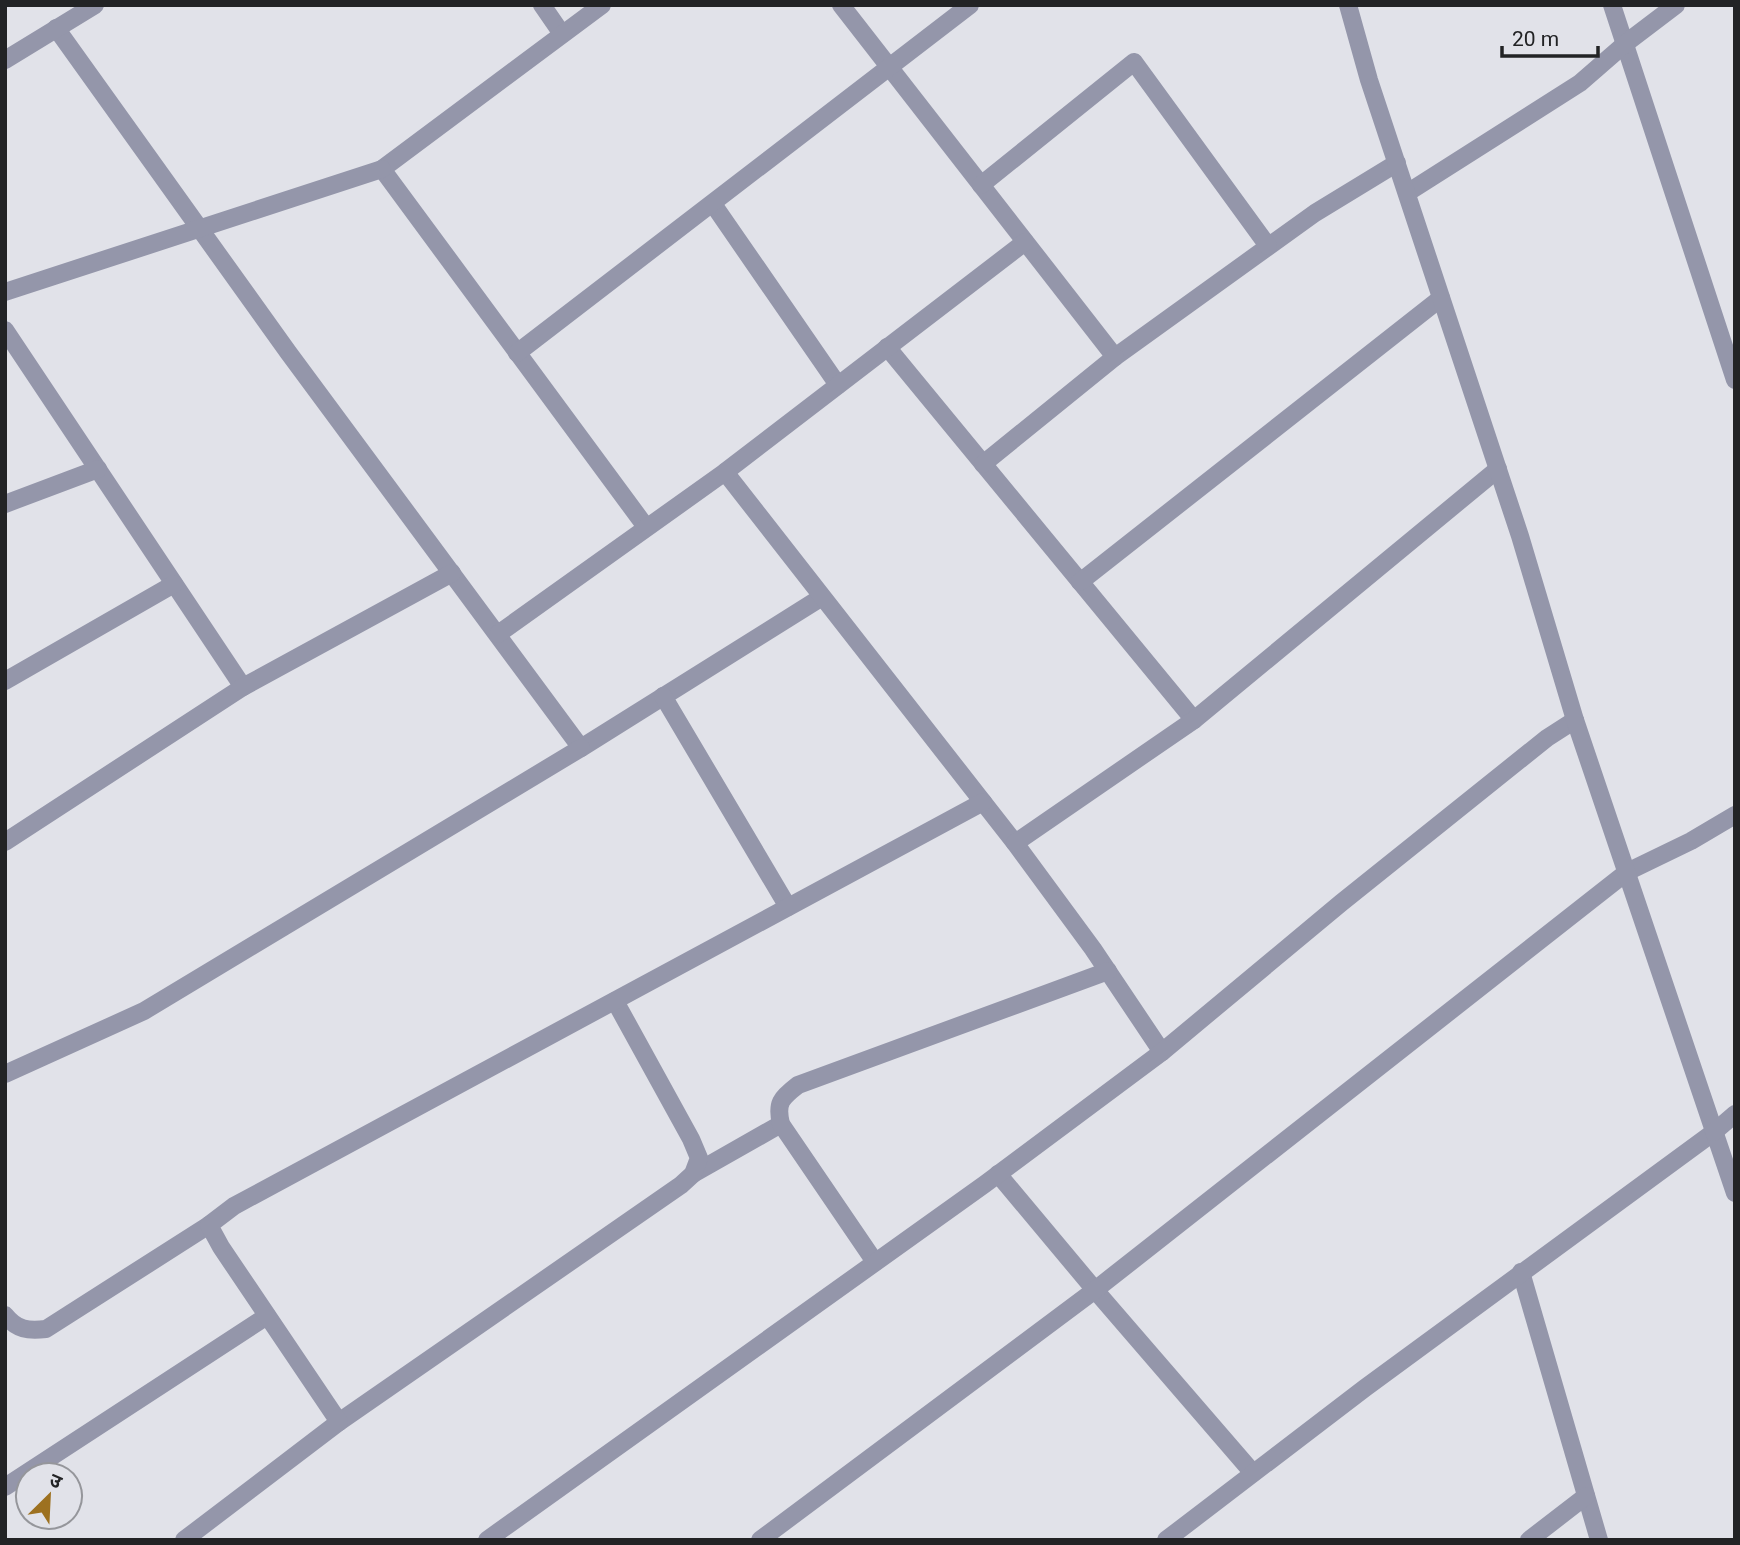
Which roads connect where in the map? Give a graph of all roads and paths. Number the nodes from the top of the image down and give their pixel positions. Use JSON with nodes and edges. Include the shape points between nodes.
{"nodes":[{"id":1,"x":95,"y":5,"type":"edge"},
{"id":2,"x":542,"y":5,"type":"edge"},
{"id":3,"x":602,"y":5,"type":"edge"},
{"id":4,"x":841,"y":5,"type":"edge"},
{"id":5,"x":970,"y":5,"type":"edge"},
{"id":6,"x":1348,"y":5,"type":"edge"},
{"id":7,"x":1612,"y":5,"type":"edge"},
{"id":8,"x":1676,"y":5,"type":"edge"},
{"id":9,"x":56,"y":28,"type":"junction"},
{"id":10,"x":562,"y":34,"type":"junction"},
{"id":11,"x":1626,"y":43,"type":"junction"},
{"id":12,"x":5,"y":60,"type":"edge"},
{"id":13,"x":889,"y":68,"type":"junction"},
{"id":14,"x":1397,"y":163,"type":"junction"},
{"id":15,"x":382,"y":169,"type":"junction"},
{"id":16,"x":981,"y":185,"type":"junction"},
{"id":17,"x":1407,"y":193,"type":"junction"},
{"id":18,"x":713,"y":204,"type":"junction"},
{"id":19,"x":199,"y":229,"type":"junction"},
{"id":20,"x":1025,"y":242,"type":"junction"},
{"id":21,"x":1268,"y":246,"type":"junction"},
{"id":22,"x":5,"y":292,"type":"edge"},
{"id":23,"x":1441,"y":298,"type":"junction"},
{"id":24,"x":5,"y":330,"type":"edge"},
{"id":25,"x":887,"y":347,"type":"junction"},
{"id":26,"x":517,"y":353,"type":"junction"},
{"id":27,"x":1115,"y":357,"type":"junction"},
{"id":28,"x":1735,"y":380,"type":"edge"},
{"id":29,"x":838,"y":385,"type":"junction"},
{"id":30,"x":983,"y":464,"type":"junction"},
{"id":31,"x":98,"y":469,"type":"junction"},
{"id":32,"x":1498,"y":469,"type":"junction"},
{"id":33,"x":724,"y":472,"type":"junction"},
{"id":34,"x":5,"y":504,"type":"edge"},
{"id":35,"x":646,"y":527,"type":"junction"},
{"id":36,"x":452,"y":573,"type":"junction"},
{"id":37,"x":1080,"y":582,"type":"junction"},
{"id":38,"x":174,"y":584,"type":"junction"},
{"id":39,"x":821,"y":597,"type":"junction"},
{"id":40,"x":498,"y":634,"type":"junction"},
{"id":41,"x":5,"y":681,"type":"edge"},
{"id":42,"x":243,"y":687,"type":"junction"},
{"id":43,"x":663,"y":696,"type":"junction"},
{"id":44,"x":1194,"y":720,"type":"junction"},
{"id":45,"x":1575,"y":720,"type":"junction"},
{"id":46,"x":581,"y":748,"type":"junction"},
{"id":47,"x":983,"y":802,"type":"junction"},
{"id":48,"x":1735,"y":815,"type":"edge"},
{"id":49,"x":5,"y":842,"type":"edge"},
{"id":50,"x":1015,"y":843,"type":"junction"},
{"id":51,"x":1628,"y":872,"type":"junction"},
{"id":52,"x":789,"y":907,"type":"junction"},
{"id":53,"x":1108,"y":971,"type":"junction"},
{"id":54,"x":615,"y":1001,"type":"junction"},
{"id":55,"x":1161,"y":1052,"type":"junction"},
{"id":56,"x":5,"y":1074,"type":"edge"},
{"id":57,"x":1735,"y":1114,"type":"edge"},
{"id":58,"x":781,"y":1124,"type":"junction"},
{"id":59,"x":1714,"y":1132,"type":"junction"},
{"id":60,"x":693,"y":1174,"type":"junction"},
{"id":61,"x":998,"y":1174,"type":"junction"},
{"id":62,"x":1735,"y":1194,"type":"edge"},
{"id":63,"x":208,"y":1225,"type":"junction"},
{"id":64,"x":875,"y":1262,"type":"junction"},
{"id":65,"x":1521,"y":1272,"type":"junction"},
{"id":66,"x":1095,"y":1290,"type":"junction"},
{"id":67,"x":5,"y":1315,"type":"edge"},
{"id":68,"x":268,"y":1315,"type":"junction"},
{"id":69,"x":339,"y":1422,"type":"junction"},
{"id":70,"x":1253,"y":1473,"type":"junction"},
{"id":71,"x":5,"y":1487,"type":"edge"},
{"id":72,"x":1586,"y":1496,"type":"junction"},
{"id":73,"x":184,"y":1540,"type":"edge"},
{"id":74,"x":487,"y":1540,"type":"edge"},
{"id":75,"x":760,"y":1540,"type":"edge"},
{"id":76,"x":1166,"y":1540,"type":"edge"},
{"id":77,"x":1529,"y":1540,"type":"edge"},
{"id":78,"x":1599,"y":1540,"type":"edge"}],
"edges":[{"from":1,"to":9,"type":"street"},
{"from":2,"to":10,"type":"street"},
{"from":3,"to":10,"type":"street"},
{"from":4,"to":13,"type":"street"},
{"from":5,"to":13,"type":"street"},
{"from":6,"to":14,"type":"street"},
{"from":7,"to":11,"type":"street"},
{"from":8,"to":11,"type":"street"},
{"from":9,"to":12,"type":"street"},
{"from":9,"to":19,"type":"street"},
{"from":10,"to":15,"type":"street"},
{"from":11,"to":17,"type":"street","via":[[1580,83]]},
{"from":11,"to":28,"type":"street"},
{"from":13,"to":16,"type":"street"},
{"from":13,"to":18,"type":"street"},
{"from":14,"to":17,"type":"street"},
{"from":14,"to":21,"type":"street"},
{"from":15,"to":19,"type":"street"},
{"from":15,"to":26,"type":"street"},
{"from":16,"to":20,"type":"street"},
{"from":16,"to":21,"type":"street","via":[[1134,62]]},
{"from":17,"to":23,"type":"street"},
{"from":18,"to":26,"type":"street"},
{"from":18,"to":29,"type":"street"},
{"from":19,"to":22,"type":"street"},
{"from":19,"to":36,"type":"street"},
{"from":20,"to":25,"type":"street"},
{"from":20,"to":27,"type":"street"},
{"from":21,"to":27,"type":"street"},
{"from":23,"to":32,"type":"street"},
{"from":23,"to":37,"type":"street"},
{"from":24,"to":31,"type":"street"},
{"from":25,"to":29,"type":"street"},
{"from":25,"to":30,"type":"street"},
{"from":26,"to":35,"type":"street"},
{"from":27,"to":30,"type":"street"},
{"from":29,"to":33,"type":"street"},
{"from":30,"to":37,"type":"street"},
{"from":31,"to":34,"type":"street"},
{"from":31,"to":38,"type":"street"},
{"from":32,"to":44,"type":"street"},
{"from":32,"to":45,"type":"street"},
{"from":33,"to":35,"type":"street"},
{"from":33,"to":39,"type":"street"},
{"from":35,"to":40,"type":"street"},
{"from":36,"to":40,"type":"street"},
{"from":36,"to":42,"type":"street"},
{"from":37,"to":44,"type":"street"},
{"from":38,"to":41,"type":"street"},
{"from":38,"to":42,"type":"street"},
{"from":39,"to":43,"type":"street"},
{"from":39,"to":47,"type":"street"},
{"from":40,"to":46,"type":"street"},
{"from":42,"to":49,"type":"street"},
{"from":43,"to":46,"type":"street"},
{"from":43,"to":52,"type":"street"},
{"from":44,"to":50,"type":"street"},
{"from":45,"to":51,"type":"street"},
{"from":45,"to":55,"type":"street","via":[[1341,903]]},
{"from":46,"to":56,"type":"street","via":[[144,1011]]},
{"from":47,"to":50,"type":"street"},
{"from":47,"to":52,"type":"street"},
{"from":48,"to":51,"type":"street"},
{"from":50,"to":53,"type":"street"},
{"from":51,"to":59,"type":"street"},
{"from":51,"to":66,"type":"street"},
{"from":52,"to":54,"type":"street"},
{"from":53,"to":55,"type":"street"},
{"from":53,"to":58,"type":"street","via":[[798,1085],[784,1096],[778,1111]]},
{"from":54,"to":60,"type":"street","via":[[691,1139],[699,1158]]},
{"from":54,"to":63,"type":"street","via":[[234,1206]]},
{"from":55,"to":61,"type":"street"},
{"from":57,"to":59,"type":"street"},
{"from":58,"to":60,"type":"street"},
{"from":58,"to":64,"type":"street"},
{"from":59,"to":62,"type":"street"},
{"from":59,"to":65,"type":"street"},
{"from":60,"to":69,"type":"street"},
{"from":61,"to":64,"type":"street"},
{"from":61,"to":66,"type":"street"},
{"from":63,"to":67,"type":"street","via":[[46,1329],[18,1328]]},
{"from":63,"to":68,"type":"street"},
{"from":64,"to":74,"type":"street"},
{"from":65,"to":70,"type":"street"},
{"from":65,"to":72,"type":"street"},
{"from":66,"to":70,"type":"street"},
{"from":66,"to":75,"type":"street"},
{"from":68,"to":69,"type":"street"},
{"from":68,"to":71,"type":"street"},
{"from":69,"to":73,"type":"street"},
{"from":70,"to":76,"type":"street"},
{"from":72,"to":77,"type":"street"},
{"from":72,"to":78,"type":"street"}]}
